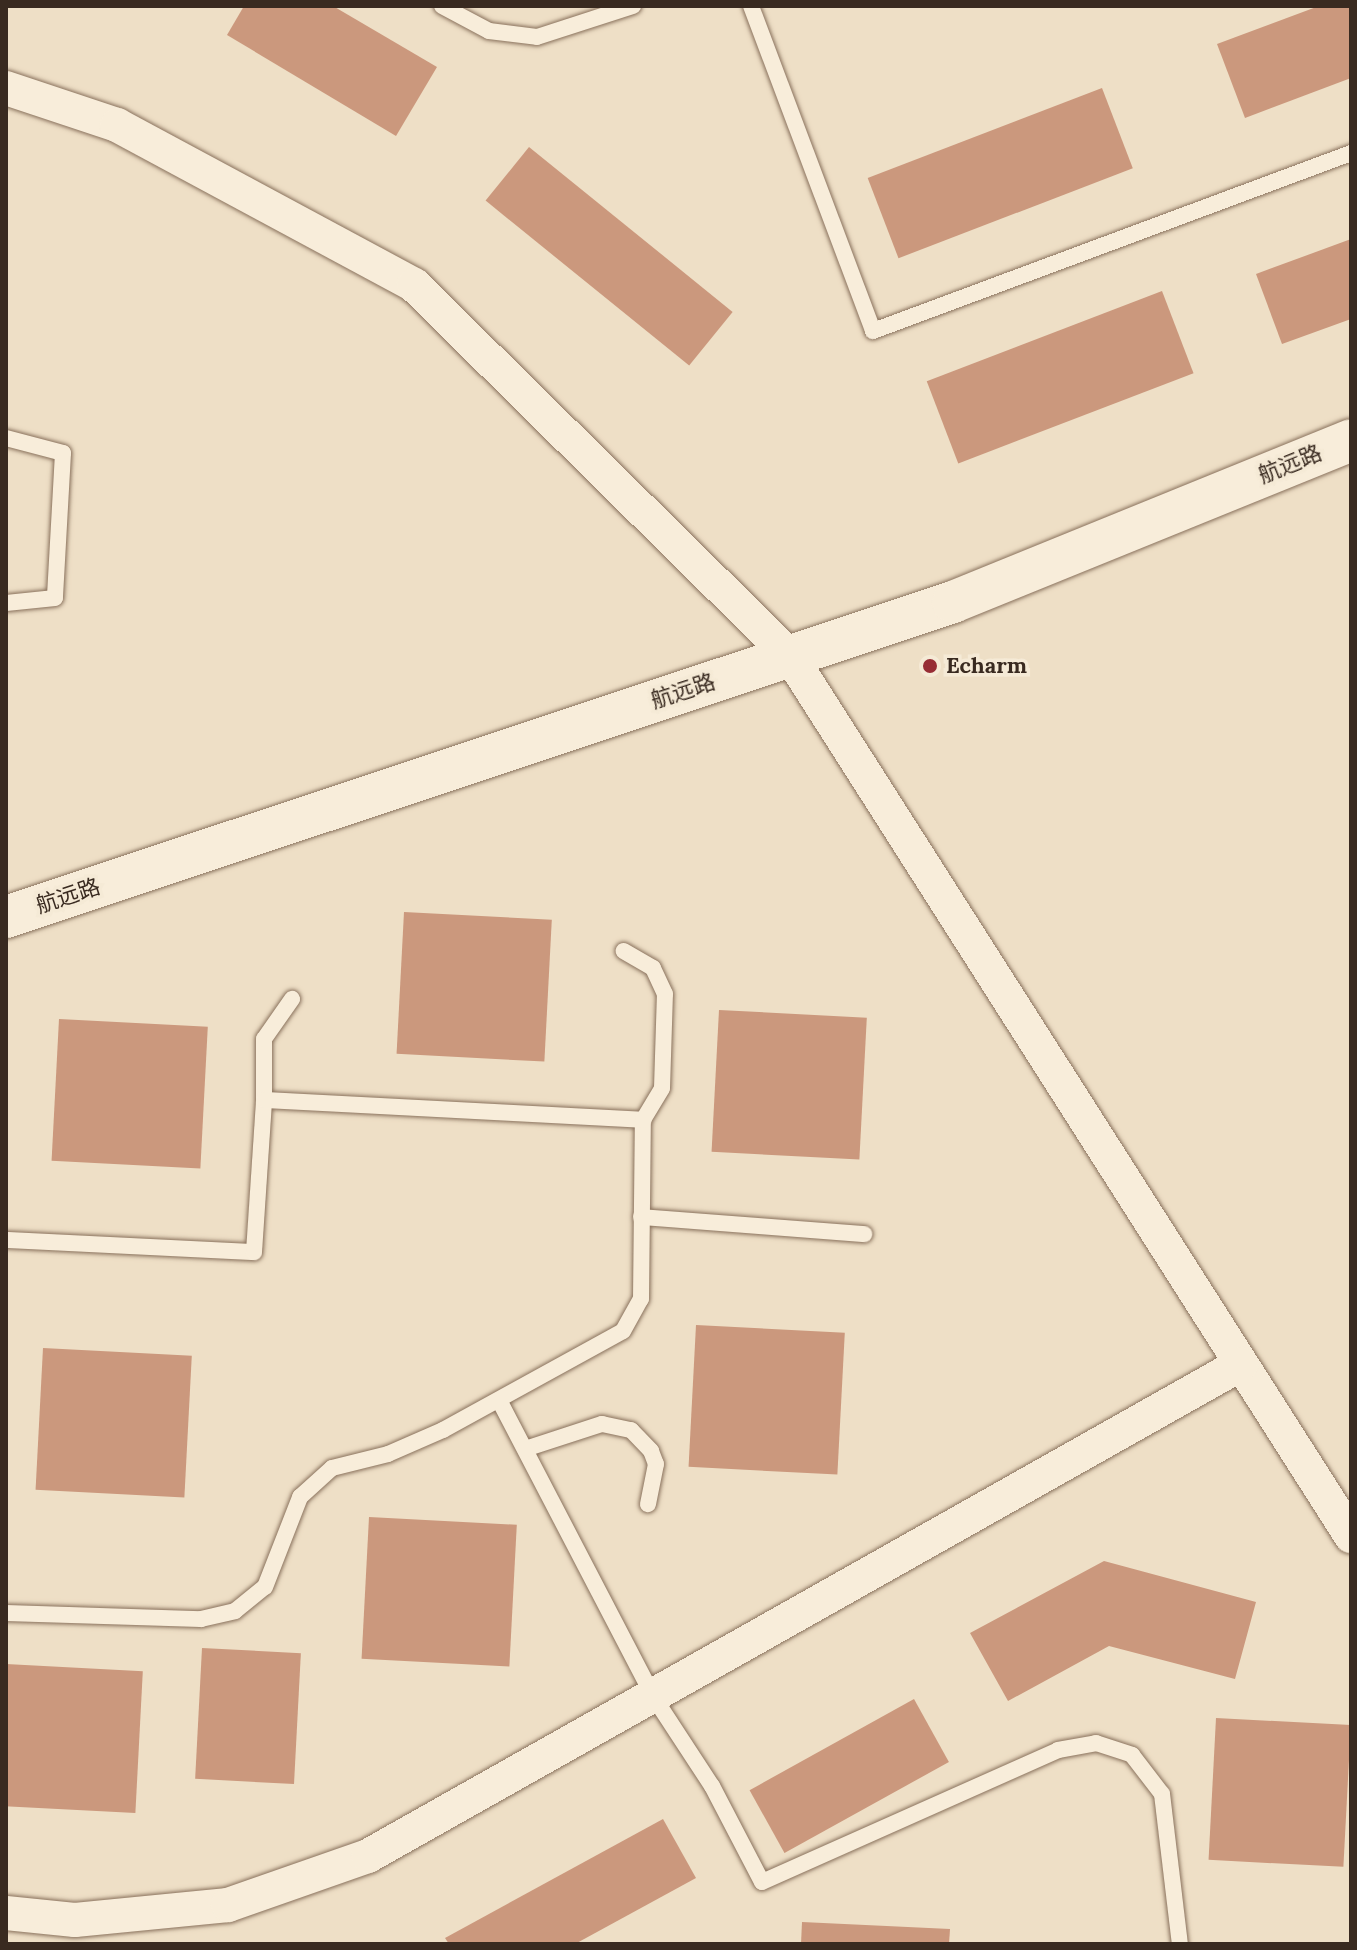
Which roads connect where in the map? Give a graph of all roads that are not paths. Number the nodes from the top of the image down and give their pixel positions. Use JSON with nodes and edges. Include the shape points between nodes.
{"nodes":[{"id":1,"x":442,"y":6,"type":"edge"},
{"id":2,"x":633,"y":6,"type":"edge"},
{"id":3,"x":751,"y":6,"type":"edge"},
{"id":4,"x":6,"y":88,"type":"edge"},
{"id":5,"x":1351,"y":153,"type":"edge"},
{"id":6,"x":6,"y":438,"type":"edge"},
{"id":7,"x":1351,"y":440,"type":"edge"},
{"id":8,"x":6,"y":603,"type":"edge"},
{"id":9,"x":790,"y":656,"type":"junction"},
{"id":10,"x":6,"y":917,"type":"edge"},
{"id":11,"x":623,"y":951,"type":"dead end"},
{"id":12,"x":292,"y":999,"type":"dead end"},
{"id":13,"x":264,"y":1100,"type":"junction"},
{"id":14,"x":643,"y":1120,"type":"junction"},
{"id":15,"x":641,"y":1217,"type":"junction"},
{"id":16,"x":864,"y":1234,"type":"dead end"},
{"id":17,"x":6,"y":1240,"type":"edge"},
{"id":18,"x":1241,"y":1364,"type":"junction"},
{"id":19,"x":499,"y":1400,"type":"junction"},
{"id":20,"x":525,"y":1449,"type":"junction"},
{"id":21,"x":648,"y":1504,"type":"dead end"},
{"id":22,"x":1351,"y":1536,"type":"edge"},
{"id":23,"x":6,"y":1613,"type":"edge"},
{"id":24,"x":653,"y":1696,"type":"junction"},
{"id":25,"x":6,"y":1913,"type":"edge"},
{"id":26,"x":1180,"y":1944,"type":"edge"}],
"edges":[{"from":1,"to":2,"type":"lane","via":[[489,31],[537,37]]},
{"from":3,"to":5,"type":"lane","via":[[873,331]]},
{"from":4,"to":9,"type":"street","via":[[117,125],[414,285]]},
{"from":6,"to":8,"type":"lane","via":[[63,453],[55,598]]},
{"from":7,"to":9,"type":"street","name":"航远路","via":[[953,602]]},
{"from":9,"to":10,"type":"street","name":"航远路"},
{"from":9,"to":18,"type":"street"},
{"from":11,"to":14,"type":"lane","via":[[653,968],[665,994],[662,1088]]},
{"from":12,"to":13,"type":"lane","via":[[264,1039]]},
{"from":13,"to":14,"type":"lane"},
{"from":13,"to":17,"type":"lane","via":[[254,1252]]},
{"from":14,"to":15,"type":"lane"},
{"from":15,"to":16,"type":"lane"},
{"from":15,"to":19,"type":"lane","via":[[641,1299],[623,1331]]},
{"from":18,"to":22,"type":"street"},
{"from":18,"to":24,"type":"street"},
{"from":19,"to":20,"type":"lane"},
{"from":19,"to":23,"type":"lane","via":[[443,1430],[388,1454],[332,1468],[314,1481],[291,1516],[276,1569],[235,1611],[201,1619]]},
{"from":20,"to":21,"type":"lane","via":[[602,1424],[631,1430],[643,1439],[656,1464]]},
{"from":20,"to":24,"type":"lane"},
{"from":24,"to":25,"type":"street","via":[[368,1856],[228,1905],[75,1920]]},
{"from":24,"to":26,"type":"lane","via":[[712,1786],[762,1882],[1058,1750],[1096,1743],[1114,1747],[1144,1766],[1162,1794]]}]}
